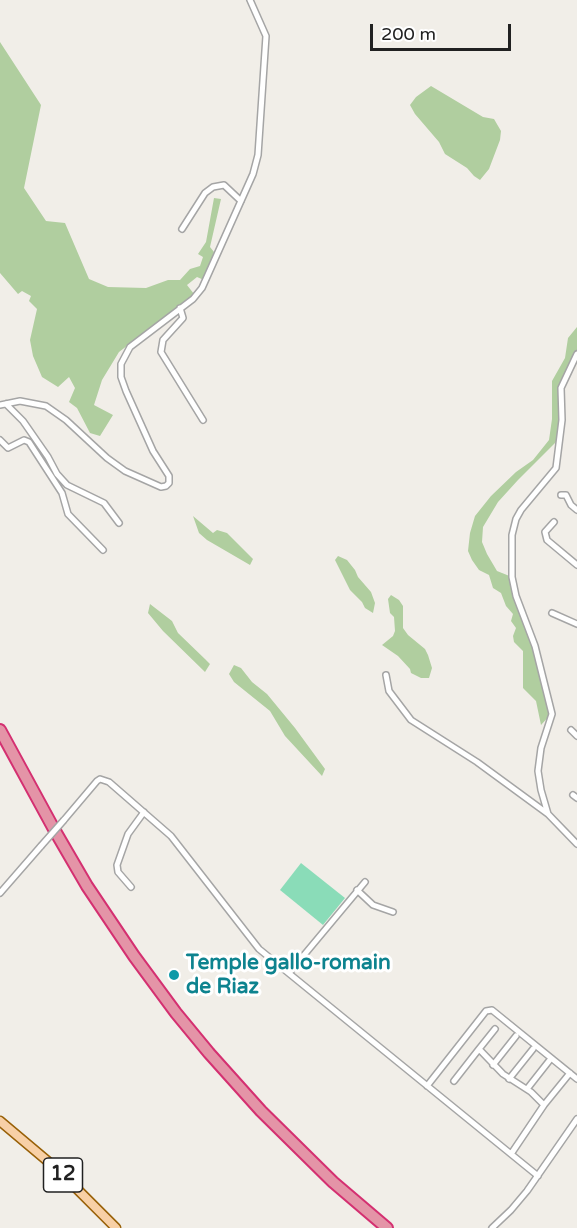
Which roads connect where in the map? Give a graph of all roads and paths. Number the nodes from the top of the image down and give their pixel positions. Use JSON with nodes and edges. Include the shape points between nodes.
{"nodes":[{"id":1,"x":250,"y":0,"type":"edge"},
{"id":2,"x":241,"y":201,"type":"junction"},
{"id":3,"x":182,"y":229,"type":"dead end"},
{"id":4,"x":180,"y":308,"type":"junction"},
{"id":5,"x":577,"y":354,"type":"edge"},
{"id":6,"x":3,"y":405,"type":"edge"},
{"id":7,"x":203,"y":420,"type":"dead end"},
{"id":8,"x":0,"y":440,"type":"edge"},
{"id":9,"x":561,"y":495,"type":"dead end"},
{"id":10,"x":577,"y":510,"type":"edge"},
{"id":11,"x":554,"y":522,"type":"dead end"},
{"id":12,"x":119,"y":523,"type":"dead end"},
{"id":13,"x":103,"y":550,"type":"dead end"},
{"id":14,"x":577,"y":565,"type":"edge"},
{"id":15,"x":552,"y":613,"type":"dead end"},
{"id":16,"x":577,"y":624,"type":"edge"},
{"id":17,"x":386,"y":675,"type":"dead end"},
{"id":18,"x":0,"y":730,"type":"edge"},
{"id":19,"x":571,"y":730,"type":"dead end"},
{"id":20,"x":577,"y":736,"type":"edge"},
{"id":21,"x":0,"y":744,"type":"edge"},
{"id":22,"x":144,"y":812,"type":"junction"},
{"id":23,"x":548,"y":814,"type":"junction"},
{"id":24,"x":577,"y":844,"type":"edge"},
{"id":25,"x":365,"y":882,"type":"dead end"},
{"id":26,"x":131,"y":887,"type":"dead end"},
{"id":27,"x":357,"y":890,"type":"junction"},
{"id":28,"x":0,"y":894,"type":"edge"},
{"id":29,"x":393,"y":912,"type":"dead end"},
{"id":30,"x":289,"y":973,"type":"junction"},
{"id":31,"x":495,"y":1029,"type":"dead end"},
{"id":32,"x":516,"y":1036,"type":"dead end"},
{"id":33,"x":533,"y":1049,"type":"dead end"},
{"id":34,"x":479,"y":1050,"type":"junction"},
{"id":35,"x":549,"y":1061,"type":"dead end"},
{"id":36,"x":493,"y":1065,"type":"junction"},
{"id":37,"x":570,"y":1073,"type":"junction"},
{"id":38,"x":509,"y":1079,"type":"junction"},
{"id":39,"x":577,"y":1079,"type":"edge"},
{"id":40,"x":454,"y":1081,"type":"dead end"},
{"id":41,"x":427,"y":1086,"type":"junction"},
{"id":42,"x":527,"y":1089,"type":"junction"},
{"id":43,"x":544,"y":1105,"type":"junction"},
{"id":44,"x":577,"y":1119,"type":"edge"},
{"id":45,"x":3,"y":1124,"type":"edge"},
{"id":46,"x":511,"y":1154,"type":"junction"},
{"id":47,"x":538,"y":1176,"type":"junction"},
{"id":48,"x":116,"y":1228,"type":"edge"},
{"id":49,"x":377,"y":1228,"type":"edge"},
{"id":50,"x":387,"y":1228,"type":"edge"},
{"id":51,"x":492,"y":1228,"type":"edge"}],
"edges":[{"from":1,"to":2,"type":"street","via":[[266,36],[266,48],[258,155]]},
{"from":2,"to":3,"type":"street","via":[[224,185],[213,187]]},
{"from":2,"to":4,"type":"street","via":[[205,284]]},
{"from":4,"to":6,"type":"street","via":[[130,347],[121,368],[123,384],[149,444],[169,477],[166,486],[153,484],[120,467],[46,406],[26,402]]},
{"from":4,"to":7,"type":"street","via":[[183,318],[163,340],[161,352]]},
{"from":5,"to":23,"type":"street","via":[[561,388],[556,468],[521,510],[512,535],[516,596],[535,646],[552,714],[538,771]]},
{"from":6,"to":12,"type":"street","via":[[23,421],[57,474],[67,484],[104,503]]},
{"from":8,"to":13,"type":"street","via":[[8,448],[24,440],[29,442],[62,493],[68,514]]},
{"from":9,"to":10,"type":"street","via":[[566,495]]},
{"from":11,"to":14,"type":"street","via":[[546,530],[547,540]]},
{"from":15,"to":16,"type":"street"},
{"from":17,"to":23,"type":"street","via":[[389,692],[411,720]]},
{"from":18,"to":50,"type":"highway","via":[[87,886],[176,1013],[261,1111],[333,1182]]},
{"from":19,"to":20,"type":"street"},
{"from":21,"to":49,"type":"highway","via":[[81,889],[171,1016],[256,1116]]},
{"from":22,"to":26,"type":"street","via":[[128,834],[117,865]]},
{"from":22,"to":28,"type":"street","bridge":true,"via":[[100,779]]},
{"from":22,"to":30,"type":"street","via":[[171,836],[259,949]]},
{"from":23,"to":24,"type":"street"},
{"from":25,"to":27,"type":"street"},
{"from":27,"to":29,"type":"street","via":[[373,905]]},
{"from":27,"to":30,"type":"street"},
{"from":30,"to":41,"type":"street"},
{"from":31,"to":34,"type":"street"},
{"from":32,"to":36,"type":"street"},
{"from":33,"to":38,"type":"street"},
{"from":34,"to":36,"type":"street"},
{"from":34,"to":40,"type":"street"},
{"from":35,"to":42,"type":"street"},
{"from":36,"to":38,"type":"street"},
{"from":37,"to":39,"type":"street"},
{"from":37,"to":41,"type":"street","via":[[492,1010],[486,1011]]},
{"from":37,"to":43,"type":"street"},
{"from":38,"to":42,"type":"street"},
{"from":41,"to":46,"type":"street"},
{"from":42,"to":43,"type":"street"},
{"from":43,"to":46,"type":"street"},
{"from":44,"to":47,"type":"street"},
{"from":45,"to":48,"type":"main road","number":"12","via":[[57,1169]]},
{"from":46,"to":47,"type":"street"},
{"from":47,"to":51,"type":"street"}]}
